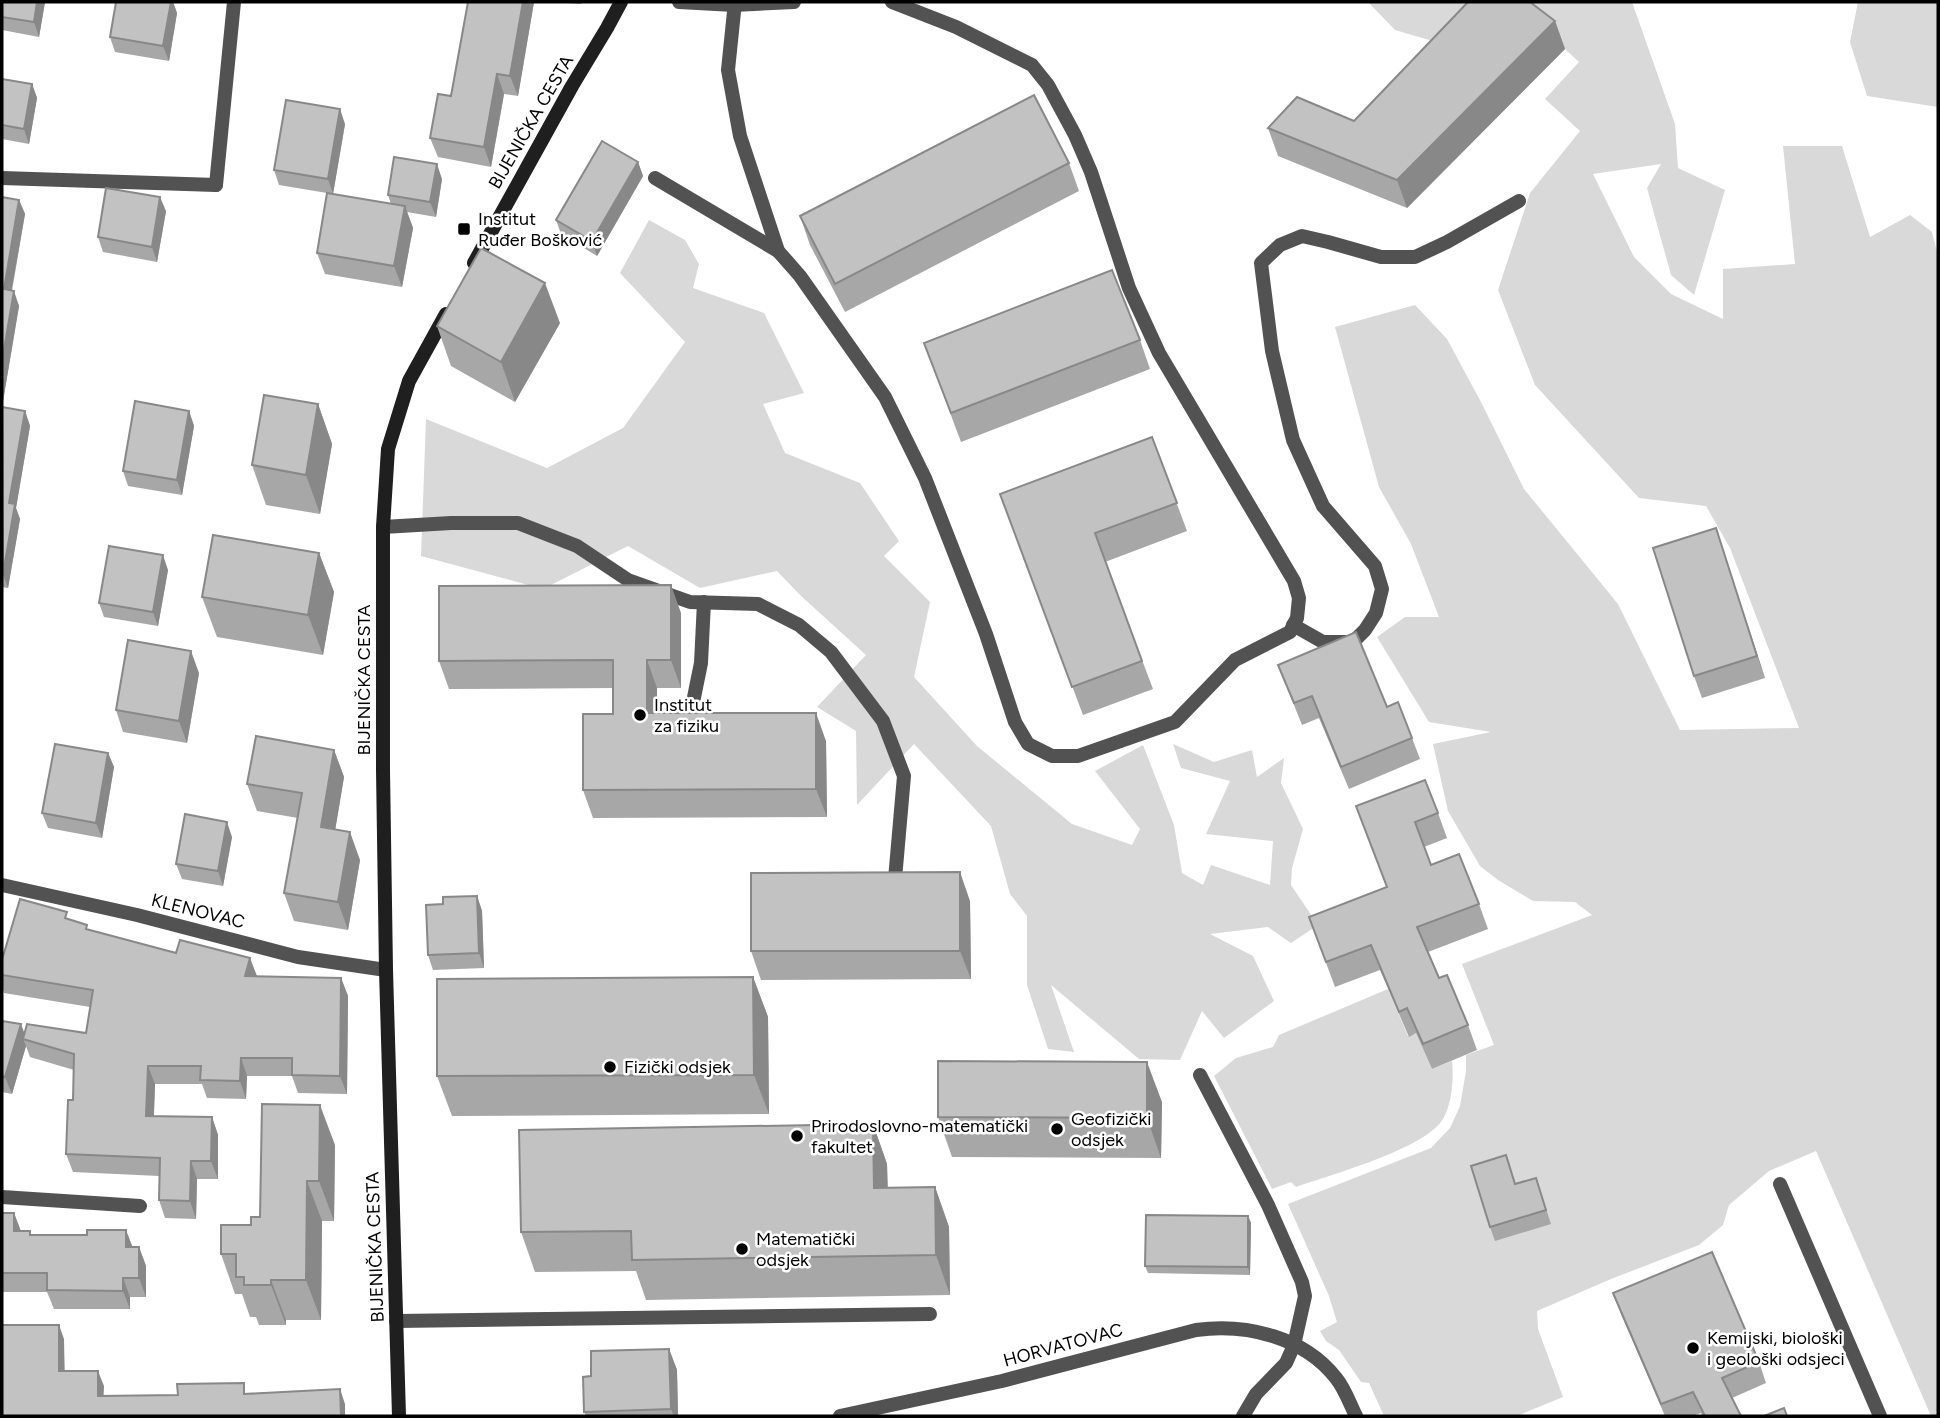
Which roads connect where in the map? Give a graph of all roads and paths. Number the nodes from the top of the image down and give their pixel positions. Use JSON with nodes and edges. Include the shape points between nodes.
{"nodes":[{"id":1,"x":234,"y":2,"type":"edge"},
{"id":2,"x":621,"y":2,"type":"edge"},
{"id":3,"x":679,"y":2,"type":"edge"},
{"id":4,"x":794,"y":2,"type":"edge"},
{"id":5,"x":892,"y":2,"type":"edge"},
{"id":6,"x":734,"y":3,"type":"edge"},
{"id":7,"x":655,"y":177,"type":"dead end"},
{"id":8,"x":2,"y":178,"type":"edge"},
{"id":9,"x":1519,"y":201,"type":"dead end"},
{"id":10,"x":778,"y":251,"type":"junction"},
{"id":11,"x":469,"y":272,"type":"edge"},
{"id":12,"x":456,"y":296,"type":"edge"},
{"id":13,"x":383,"y":527,"type":"junction"},
{"id":14,"x":704,"y":602,"type":"junction"},
{"id":15,"x":1293,"y":625,"type":"junction"},
{"id":16,"x":688,"y":722,"type":"edge"},
{"id":17,"x":895,"y":879,"type":"edge"},
{"id":18,"x":2,"y":885,"type":"edge"},
{"id":19,"x":386,"y":970,"type":"junction"},
{"id":20,"x":1200,"y":1074,"type":"dead end"},
{"id":21,"x":1780,"y":1184,"type":"dead end"},
{"id":22,"x":2,"y":1197,"type":"edge"},
{"id":23,"x":140,"y":1206,"type":"dead end"},
{"id":24,"x":930,"y":1314,"type":"dead end"},
{"id":25,"x":396,"y":1321,"type":"junction"},
{"id":26,"x":1294,"y":1345,"type":"junction"},
{"id":27,"x":399,"y":1416,"type":"edge"},
{"id":28,"x":840,"y":1416,"type":"edge"},
{"id":29,"x":1242,"y":1416,"type":"edge"},
{"id":30,"x":1356,"y":1416,"type":"edge"},
{"id":31,"x":1880,"y":1416,"type":"edge"}],
"edges":[{"from":1,"to":8,"type":"street","via":[[216,185]]},
{"from":2,"to":11,"type":"main road","name":"BIJENIČKA CESTA"},
{"from":3,"to":6,"type":"street"},
{"from":4,"to":6,"type":"street"},
{"from":5,"to":15,"type":"street","via":[[1032,65],[1048,85],[1091,172],[1129,288],[1159,354],[1294,581],[1299,598]]},
{"from":6,"to":10,"type":"street","via":[[728,70],[740,136]]},
{"from":7,"to":10,"type":"street"},
{"from":9,"to":15,"type":"street","via":[[1415,257],[1381,257],[1301,236],[1280,245],[1261,263],[1272,351],[1293,440],[1323,506],[1375,566],[1382,589],[1376,613],[1353,642],[1323,642]]},
{"from":10,"to":15,"type":"street","via":[[800,276],[897,420],[925,478],[1015,722],[1028,744],[1052,756],[1078,756],[1175,722],[1235,660],[1290,632]]},
{"from":12,"to":13,"type":"main road","name":"BIJENIČKA CESTA","via":[[409,381],[388,449]]},
{"from":13,"to":14,"type":"street","via":[[518,523],[578,546],[628,580]]},
{"from":13,"to":19,"type":"main road","name":"BIJENIČKA CESTA"},
{"from":14,"to":16,"type":"street","via":[[701,663]]},
{"from":14,"to":17,"type":"street","via":[[758,604],[799,625],[831,652],[883,720],[904,776]]},
{"from":18,"to":19,"type":"street","name":"KLENOVAC","via":[[298,957]]},
{"from":19,"to":25,"type":"main road","name":"BIJENIČKA CESTA"},
{"from":20,"to":26,"type":"street","via":[[1268,1205],[1301,1282],[1305,1296]]},
{"from":21,"to":31,"type":"street"},
{"from":22,"to":23,"type":"street"},
{"from":24,"to":25,"type":"street"},
{"from":25,"to":27,"type":"main road","name":"BIJENIČKA CESTA"},
{"from":26,"to":28,"type":"street","name":"HORVATOVAC","via":[[1263,1332],[1215,1327]]},
{"from":26,"to":29,"type":"street","via":[[1286,1363]]},
{"from":26,"to":30,"type":"street","name":"HORVATOVAC","via":[[1330,1370]]}]}
